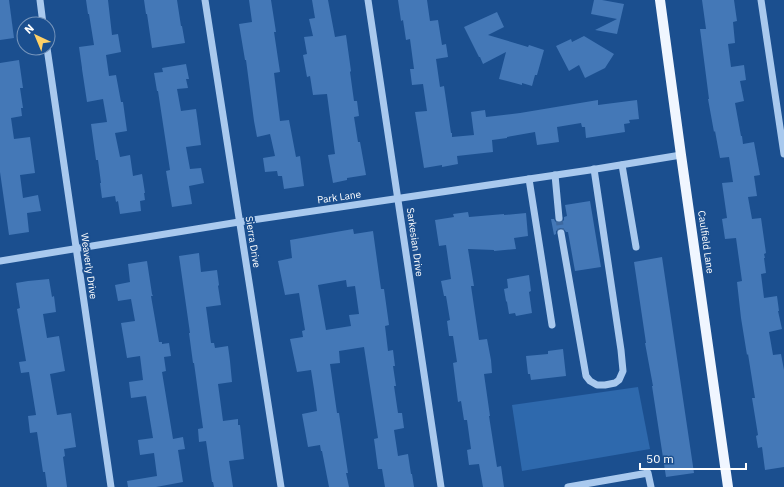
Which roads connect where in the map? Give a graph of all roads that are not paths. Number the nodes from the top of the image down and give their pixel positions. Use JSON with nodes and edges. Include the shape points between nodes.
{"nodes":[{"id":1,"x":40,"y":0,"type":"edge"},
{"id":2,"x":206,"y":0,"type":"edge"},
{"id":3,"x":368,"y":0,"type":"edge"},
{"id":4,"x":660,"y":0,"type":"edge"},
{"id":5,"x":761,"y":0,"type":"edge"},
{"id":6,"x":42,"y":16,"type":"edge"},
{"id":7,"x":48,"y":56,"type":"edge"},
{"id":8,"x":784,"y":154,"type":"edge"},
{"id":9,"x":681,"y":155,"type":"junction"},
{"id":10,"x":622,"y":165,"type":"junction"},
{"id":11,"x":594,"y":170,"type":"junction"},
{"id":12,"x":555,"y":175,"type":"junction"},
{"id":13,"x":530,"y":179,"type":"junction"},
{"id":14,"x":398,"y":198,"type":"junction"},
{"id":15,"x":559,"y":218,"type":"tunnel mouth"},
{"id":16,"x":239,"y":222,"type":"junction"},
{"id":17,"x":561,"y":233,"type":"tunnel mouth"},
{"id":18,"x":636,"y":247,"type":"dead end"},
{"id":19,"x":77,"y":248,"type":"junction"},
{"id":20,"x":0,"y":261,"type":"edge"},
{"id":21,"x":552,"y":325,"type":"dead end"},
{"id":22,"x":111,"y":487,"type":"edge"},
{"id":23,"x":281,"y":487,"type":"edge"},
{"id":24,"x":441,"y":487,"type":"edge"},
{"id":25,"x":568,"y":487,"type":"edge"},
{"id":26,"x":651,"y":487,"type":"edge"},
{"id":27,"x":728,"y":487,"type":"edge"}],
"edges":[{"from":1,"to":6,"type":"street"},
{"from":2,"to":16,"type":"street","name":"Sierra Drive"},
{"from":3,"to":14,"type":"street","name":"Sarkesian Drive"},
{"from":4,"to":9,"type":"main road","name":"Caulfield Lane"},
{"from":5,"to":8,"type":"street"},
{"from":7,"to":19,"type":"street","name":"Weaverly Drive"},
{"from":9,"to":10,"type":"street","name":"Park Lane"},
{"from":9,"to":27,"type":"main road","name":"Caulfield Lane"},
{"from":10,"to":11,"type":"street","name":"Park Lane"},
{"from":10,"to":18,"type":"street"},
{"from":11,"to":12,"type":"street","name":"Park Lane"},
{"from":11,"to":17,"type":"street","via":[[623,371],[619,380],[614,383],[597,385],[586,376]]},
{"from":12,"to":13,"type":"street","name":"Park Lane"},
{"from":12,"to":15,"type":"street"},
{"from":13,"to":14,"type":"street","name":"Park Lane"},
{"from":13,"to":21,"type":"street"},
{"from":14,"to":16,"type":"street","name":"Park Lane"},
{"from":14,"to":24,"type":"street","name":"Sarkesian Drive"},
{"from":16,"to":19,"type":"street","name":"Park Lane"},
{"from":16,"to":23,"type":"street","name":"Sierra Drive"},
{"from":19,"to":20,"type":"street","name":"Park Lane"},
{"from":19,"to":22,"type":"street","name":"Weaverly Drive"},
{"from":25,"to":26,"type":"street","via":[[648,473]]}]}
